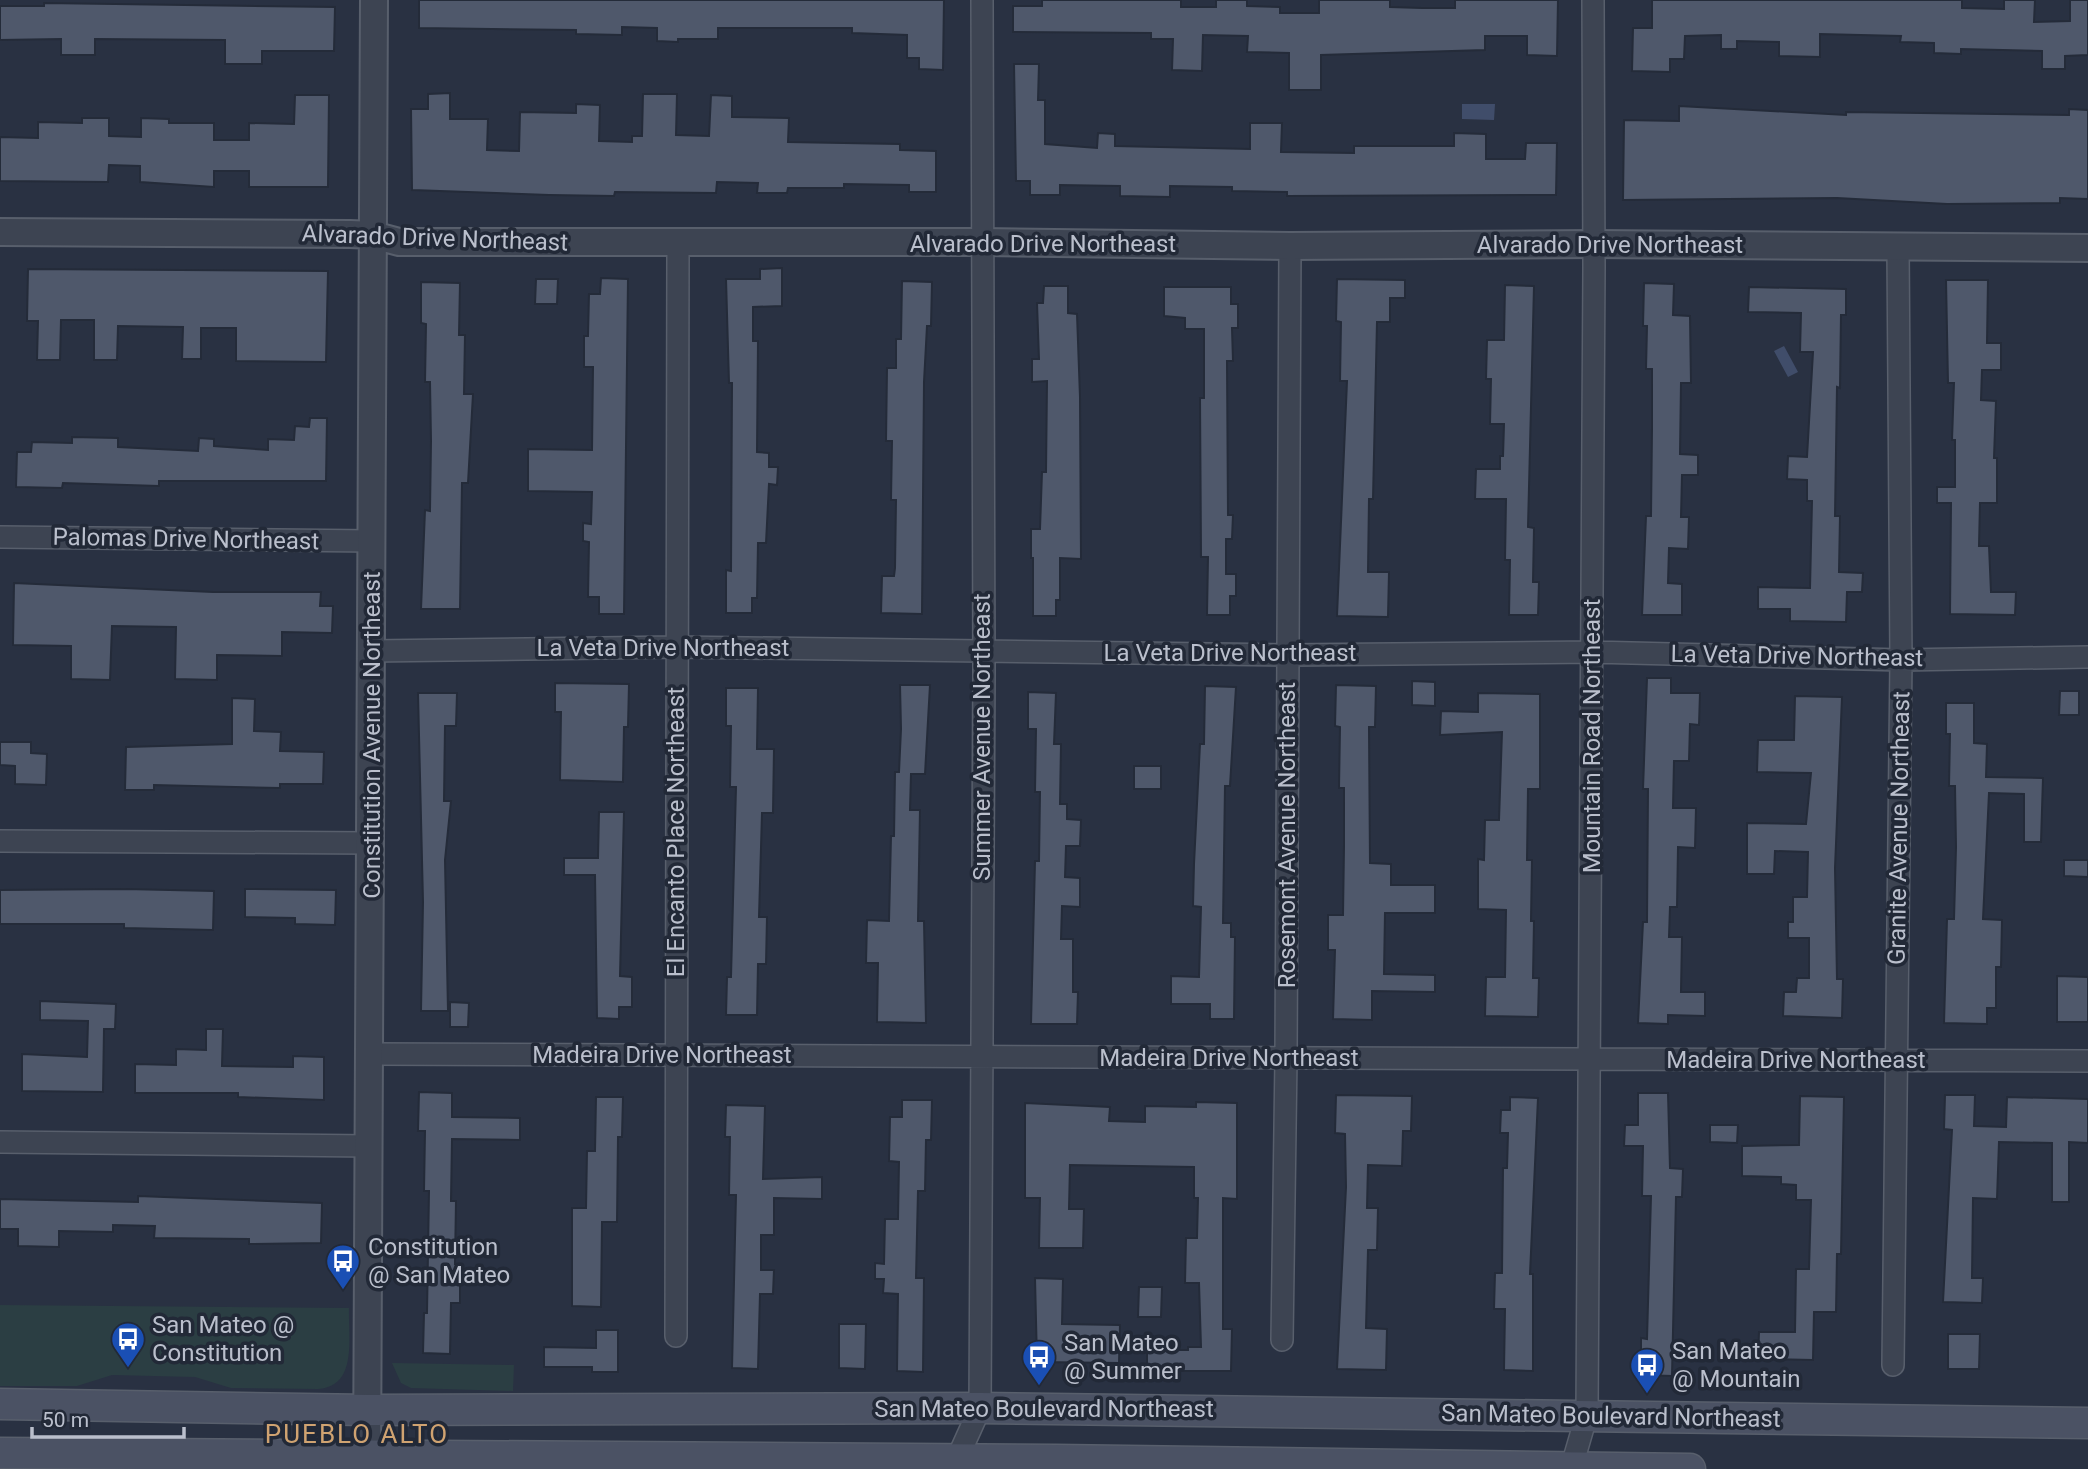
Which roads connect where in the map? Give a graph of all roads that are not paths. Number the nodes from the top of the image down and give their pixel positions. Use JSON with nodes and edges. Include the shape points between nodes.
{"nodes":[{"id":1,"x":374,"y":0,"type":"edge"},
{"id":2,"x":982,"y":0,"type":"edge"},
{"id":3,"x":1592,"y":0,"type":"edge"},
{"id":4,"x":0,"y":232,"type":"edge"},
{"id":5,"x":373,"y":235,"type":"junction"},
{"id":6,"x":983,"y":242,"type":"junction"},
{"id":7,"x":678,"y":244,"type":"junction"},
{"id":8,"x":1594,"y":244,"type":"junction"},
{"id":9,"x":1290,"y":246,"type":"junction"},
{"id":10,"x":1898,"y":248,"type":"junction"},
{"id":11,"x":2088,"y":248,"type":"edge"},
{"id":12,"x":0,"y":537,"type":"edge"},
{"id":13,"x":373,"y":541,"type":"junction"},
{"id":14,"x":676,"y":647,"type":"junction"},
{"id":15,"x":984,"y":650,"type":"junction"},
{"id":16,"x":372,"y":651,"type":"junction"},
{"id":17,"x":1592,"y":652,"type":"junction"},
{"id":18,"x":1289,"y":655,"type":"junction"},
{"id":19,"x":2088,"y":657,"type":"edge"},
{"id":20,"x":1901,"y":660,"type":"junction"},
{"id":21,"x":0,"y":841,"type":"edge"},
{"id":22,"x":371,"y":844,"type":"junction"},
{"id":23,"x":371,"y":1054,"type":"junction"},
{"id":24,"x":677,"y":1055,"type":"junction"},
{"id":25,"x":979,"y":1057,"type":"junction"},
{"id":26,"x":1286,"y":1058,"type":"junction"},
{"id":27,"x":1590,"y":1059,"type":"junction"},
{"id":28,"x":1896,"y":1061,"type":"junction"},
{"id":29,"x":2088,"y":1061,"type":"edge"},
{"id":30,"x":0,"y":1142,"type":"edge"},
{"id":31,"x":370,"y":1146,"type":"junction"},
{"id":32,"x":676,"y":1336,"type":"dead end"},
{"id":33,"x":1282,"y":1340,"type":"dead end"},
{"id":34,"x":1893,"y":1365,"type":"dead end"},
{"id":35,"x":0,"y":1404,"type":"edge"},
{"id":36,"x":980,"y":1408,"type":"junction"},
{"id":37,"x":369,"y":1410,"type":"junction"},
{"id":38,"x":1587,"y":1414,"type":"junction"},
{"id":39,"x":2088,"y":1423,"type":"edge"},
{"id":40,"x":0,"y":1453,"type":"edge"},
{"id":41,"x":368,"y":1462,"type":"edge"},
{"id":42,"x":957,"y":1464,"type":"edge"},
{"id":43,"x":1571,"y":1467,"type":"edge"},
{"id":44,"x":1690,"y":1469,"type":"edge"}],
"edges":[{"from":1,"to":5,"type":"street","name":"Constitution Avenue Northeast"},
{"from":2,"to":6,"type":"street","name":"Summer Avenue Northeast"},
{"from":3,"to":8,"type":"street","name":"Mountain Road Northeast"},
{"from":4,"to":5,"type":"street","name":"Alvarado Drive Northeast"},
{"from":5,"to":7,"type":"street","name":"Alvarado Drive Northeast","via":[[399,242]]},
{"from":5,"to":13,"type":"street","name":"Constitution Avenue Northeast"},
{"from":6,"to":7,"type":"street","name":"Alvarado Drive Northeast"},
{"from":6,"to":9,"type":"street","name":"Alvarado Drive Northeast"},
{"from":6,"to":15,"type":"street","name":"Summer Avenue Northeast"},
{"from":7,"to":14,"type":"street","name":"El Encanto Place Northeast"},
{"from":8,"to":9,"type":"street","name":"Alvarado Drive Northeast"},
{"from":8,"to":10,"type":"street","name":"Alvarado Drive Northeast"},
{"from":8,"to":17,"type":"street","name":"Mountain Road Northeast"},
{"from":9,"to":18,"type":"street","name":"Rosemont Avenue Northeast"},
{"from":10,"to":11,"type":"street","name":"Alvarado Drive Northeast"},
{"from":10,"to":20,"type":"street","name":"Granite Avenue Northeast"},
{"from":12,"to":13,"type":"street","name":"Palomas Drive Northeast"},
{"from":13,"to":16,"type":"street","name":"Constitution Avenue Northeast"},
{"from":14,"to":15,"type":"street","name":"La Veta Drive Northeast"},
{"from":14,"to":16,"type":"street","name":"La Veta Drive Northeast"},
{"from":14,"to":24,"type":"street","name":"El Encanto Place Northeast"},
{"from":15,"to":18,"type":"street","name":"La Veta Drive Northeast"},
{"from":15,"to":25,"type":"street","name":"Summer Avenue Northeast"},
{"from":16,"to":22,"type":"street","name":"Constitution Avenue Northeast"},
{"from":17,"to":18,"type":"street","name":"La Veta Drive Northeast"},
{"from":17,"to":20,"type":"street","name":"La Veta Drive Northeast"},
{"from":17,"to":27,"type":"street","name":"Mountain Road Northeast"},
{"from":18,"to":26,"type":"street","name":"Rosemont Avenue Northeast"},
{"from":19,"to":20,"type":"street","name":"La Veta Drive Northeast"},
{"from":20,"to":28,"type":"street","name":"Granite Avenue Northeast"},
{"from":21,"to":22,"type":"street"},
{"from":22,"to":23,"type":"street","name":"Constitution Avenue Northeast"},
{"from":23,"to":24,"type":"street","name":"Madeira Drive Northeast"},
{"from":23,"to":31,"type":"street","name":"Constitution Avenue Northeast"},
{"from":24,"to":25,"type":"street","name":"Madeira Drive Northeast"},
{"from":24,"to":32,"type":"street","name":"El Encanto Place Northeast"},
{"from":25,"to":26,"type":"street","name":"Madeira Drive Northeast"},
{"from":25,"to":36,"type":"street","name":"Summer Avenue Northeast"},
{"from":26,"to":27,"type":"street","name":"Madeira Drive Northeast"},
{"from":26,"to":33,"type":"street","name":"Rosemont Avenue Northeast"},
{"from":27,"to":28,"type":"street","name":"Madeira Drive Northeast"},
{"from":27,"to":38,"type":"street","name":"Mountain Road Northeast"},
{"from":28,"to":29,"type":"street","name":"Madeira Drive Northeast"},
{"from":28,"to":34,"type":"street","name":"Granite Avenue Northeast"},
{"from":30,"to":31,"type":"street"},
{"from":31,"to":37,"type":"street","name":"Constitution Avenue Northeast"},
{"from":35,"to":37,"type":"main road","name":"San Mateo Boulevard Northeast"},
{"from":36,"to":37,"type":"main road","name":"San Mateo Boulevard Northeast"},
{"from":36,"to":38,"type":"main road","name":"San Mateo Boulevard Northeast"},
{"from":36,"to":42,"type":"street","name":"Summer Avenue Northeast"},
{"from":37,"to":41,"type":"street","name":"Constitution Avenue Northeast"},
{"from":38,"to":39,"type":"main road","name":"San Mateo Boulevard Northeast"},
{"from":38,"to":43,"type":"street","name":"Mountain Road Northeast"},
{"from":40,"to":41,"type":"main road","name":"San Mateo Boulevard Northeast"},
{"from":41,"to":42,"type":"main road","name":"San Mateo Boulevard Northeast"},
{"from":42,"to":43,"type":"main road","name":"San Mateo Boulevard Northeast"},
{"from":43,"to":44,"type":"main road","name":"San Mateo Boulevard Northeast"}]}
